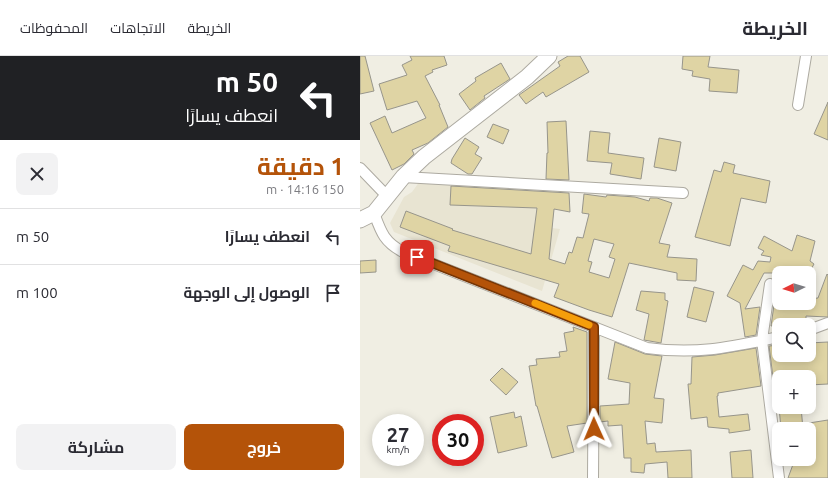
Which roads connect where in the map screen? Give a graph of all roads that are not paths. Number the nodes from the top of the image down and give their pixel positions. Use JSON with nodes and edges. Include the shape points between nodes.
{"nodes":[{"id":1,"x":549,"y":56,"type":"edge"},
{"id":2,"x":806,"y":56,"type":"edge"},
{"id":3,"x":798,"y":105,"type":"dead end"},
{"id":4,"x":360,"y":168,"type":"edge"},
{"id":5,"x":403,"y":177,"type":"junction"},
{"id":6,"x":683,"y":193,"type":"dead end"},
{"id":7,"x":386,"y":195,"type":"junction"},
{"id":8,"x":374,"y":213,"type":"junction"},
{"id":9,"x":360,"y":220,"type":"edge"},
{"id":10,"x":770,"y":284,"type":"dead end"},
{"id":11,"x":828,"y":323,"type":"edge"},
{"id":12,"x":594,"y":327,"type":"junction"},
{"id":13,"x":816,"y":327,"type":"edge"},
{"id":14,"x":772,"y":338,"type":"edge"},
{"id":15,"x":762,"y":340,"type":"junction"},
{"id":16,"x":593,"y":478,"type":"edge"},
{"id":17,"x":779,"y":478,"type":"edge"}],
"edges":[{"from":1,"to":5,"type":"street","via":[[527,77]]},
{"from":2,"to":3,"type":"street"},
{"from":4,"to":7,"type":"street"},
{"from":5,"to":6,"type":"street"},
{"from":5,"to":7,"type":"street"},
{"from":7,"to":8,"type":"street"},
{"from":8,"to":9,"type":"street"},
{"from":8,"to":12,"type":"street","via":[[381,234],[392,246]]},
{"from":10,"to":15,"type":"street"},
{"from":11,"to":13,"type":"street"},
{"from":12,"to":15,"type":"street","via":[[628,342],[669,351],[718,350]]},
{"from":12,"to":16,"type":"street"},
{"from":14,"to":15,"type":"street"},
{"from":15,"to":17,"type":"street"}]}
